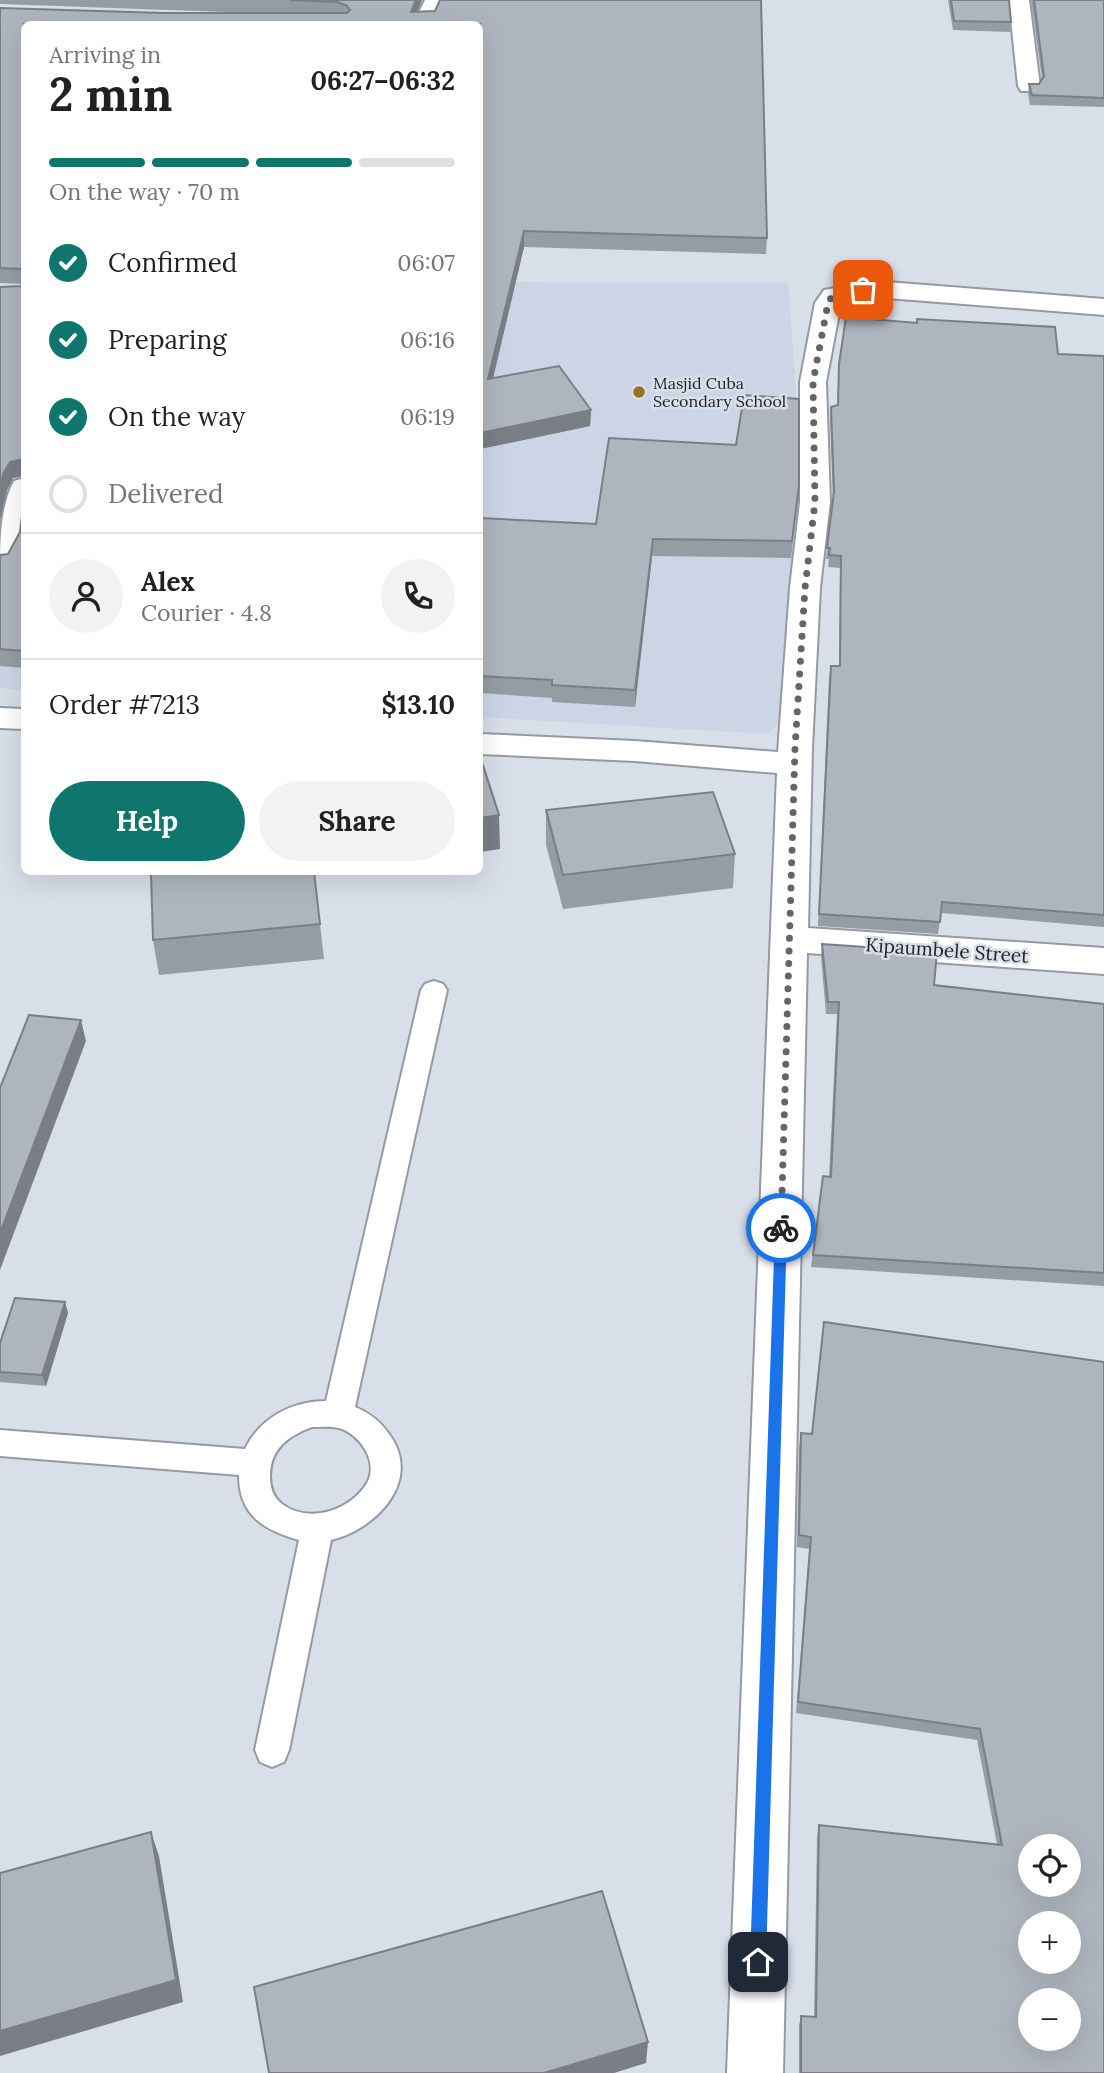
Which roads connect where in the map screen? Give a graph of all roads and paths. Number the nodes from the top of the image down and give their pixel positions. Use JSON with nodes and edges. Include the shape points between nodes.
{"nodes":[{"id":1,"x":435,"y":0,"type":"edge"},
{"id":2,"x":995,"y":1,"type":"edge"},
{"id":3,"x":1019,"y":1,"type":"edge"},
{"id":4,"x":424,"y":21,"type":"edge"},
{"id":5,"x":1029,"y":86,"type":"edge"},
{"id":6,"x":1104,"y":307,"type":"edge"},
{"id":7,"x":21,"y":496,"type":"edge"},
{"id":8,"x":0,"y":562,"type":"edge"},
{"id":9,"x":0,"y":718,"type":"edge"},
{"id":10,"x":21,"y":719,"type":"edge"},
{"id":11,"x":483,"y":744,"type":"edge"},
{"id":12,"x":795,"y":764,"type":"junction"},
{"id":13,"x":790,"y":939,"type":"junction"},
{"id":14,"x":1104,"y":961,"type":"edge"},
{"id":15,"x":434,"y":990,"type":"dead end"},
{"id":16,"x":338,"y":1415,"type":"junction"},
{"id":17,"x":0,"y":1443,"type":"edge"},
{"id":18,"x":254,"y":1463,"type":"junction"},
{"id":19,"x":317,"y":1529,"type":"junction"},
{"id":20,"x":272,"y":1750,"type":"dead end"},
{"id":21,"x":755,"y":2073,"type":"edge"}],
"edges":[{"from":1,"to":4,"type":"street"},
{"from":2,"to":3,"type":"street"},
{"from":3,"to":5,"type":"street"},
{"from":6,"to":12,"type":"street","via":[[874,289],[833,295],[813,382],[815,502]]},
{"from":7,"to":8,"type":"street"},
{"from":9,"to":10,"type":"street"},
{"from":11,"to":12,"type":"street"},
{"from":12,"to":13,"type":"street"},
{"from":13,"to":14,"type":"street","name":"Kipaumbele Street"},
{"from":13,"to":21,"type":"street"},
{"from":15,"to":16,"type":"lane"},
{"from":16,"to":18,"type":"lane","via":[[311,1415],[286,1424],[266,1440]]},
{"from":16,"to":19,"type":"lane","via":[[362,1424],[379,1442],[387,1464],[382,1487],[368,1508],[344,1523]]},
{"from":17,"to":18,"type":"lane"},
{"from":18,"to":19,"type":"lane","via":[[253,1482],[260,1501],[274,1517]]},
{"from":19,"to":20,"type":"lane"}]}
